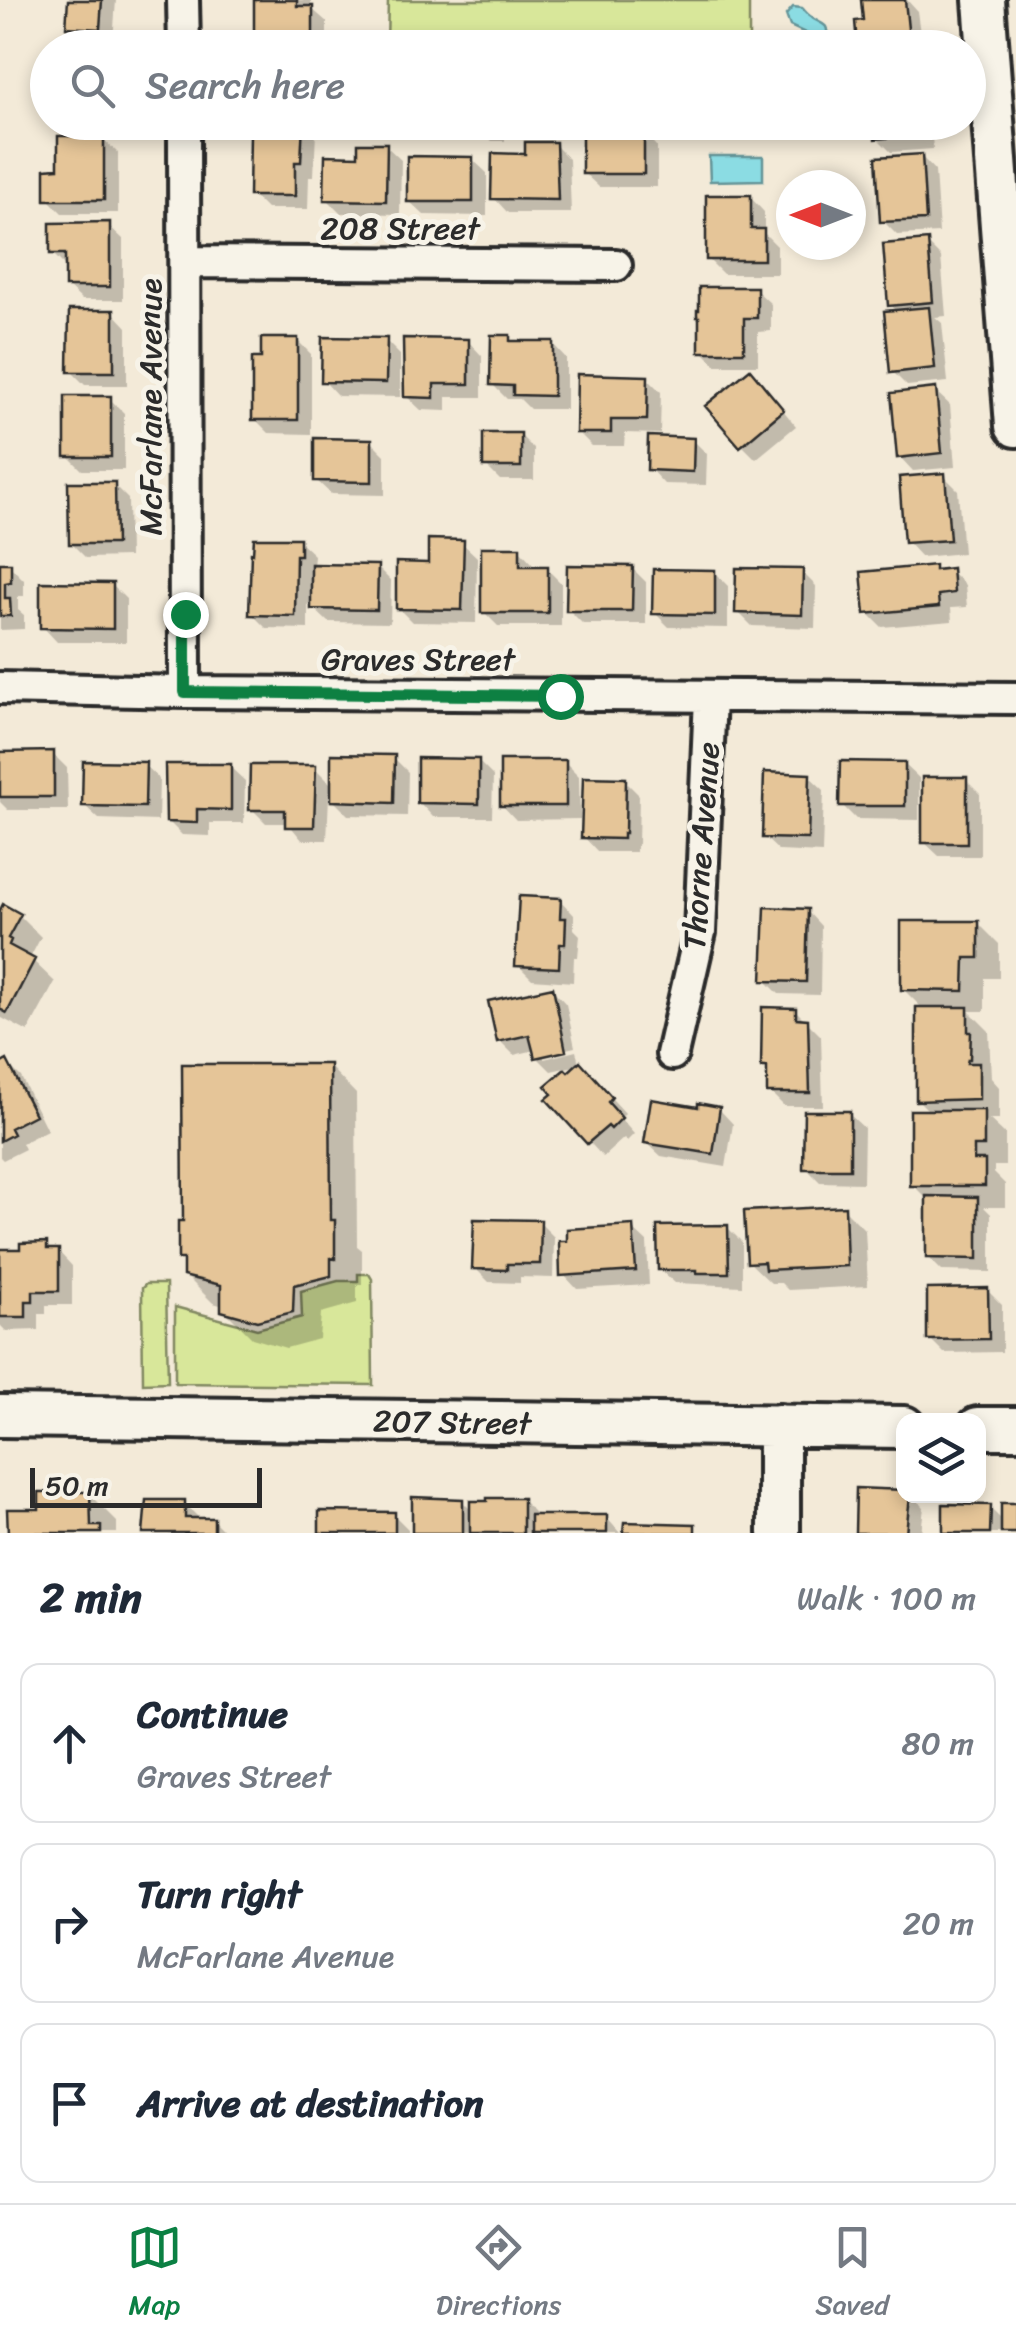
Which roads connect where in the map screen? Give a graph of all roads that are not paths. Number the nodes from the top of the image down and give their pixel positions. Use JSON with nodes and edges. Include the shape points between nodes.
{"nodes":[{"id":1,"x":183,"y":0,"type":"edge"},
{"id":2,"x":984,"y":0,"type":"edge"},
{"id":3,"x":184,"y":30,"type":"edge"},
{"id":4,"x":184,"y":140,"type":"edge"},
{"id":5,"x":185,"y":262,"type":"junction"},
{"id":6,"x":616,"y":265,"type":"dead end"},
{"id":7,"x":1016,"y":426,"type":"edge"},
{"id":8,"x":0,"y":688,"type":"edge"},
{"id":9,"x":185,"y":692,"type":"junction"},
{"id":10,"x":710,"y":697,"type":"junction"},
{"id":11,"x":1016,"y":698,"type":"edge"},
{"id":12,"x":672,"y":1054,"type":"dead end"},
{"id":13,"x":0,"y":1416,"type":"edge"},
{"id":14,"x":780,"y":1425,"type":"junction"},
{"id":15,"x":896,"y":1426,"type":"edge"},
{"id":16,"x":986,"y":1428,"type":"edge"},
{"id":17,"x":1016,"y":1428,"type":"edge"},
{"id":18,"x":779,"y":1533,"type":"edge"}],
"edges":[{"from":1,"to":3,"type":"street"},
{"from":2,"to":7,"type":"street"},
{"from":4,"to":5,"type":"street","name":"McFarlane Avenue"},
{"from":5,"to":6,"type":"street","name":"208 Street"},
{"from":5,"to":9,"type":"street","name":"McFarlane Avenue"},
{"from":8,"to":9,"type":"street","name":"Graves Street"},
{"from":9,"to":10,"type":"street","name":"Graves Street"},
{"from":10,"to":11,"type":"street","name":"Graves Street"},
{"from":10,"to":12,"type":"street","name":"Thorne Avenue","via":[[700,932]]},
{"from":13,"to":14,"type":"street","name":"207 Street"},
{"from":14,"to":15,"type":"street","name":"207 Street"},
{"from":14,"to":18,"type":"street"},
{"from":16,"to":17,"type":"street"}]}
